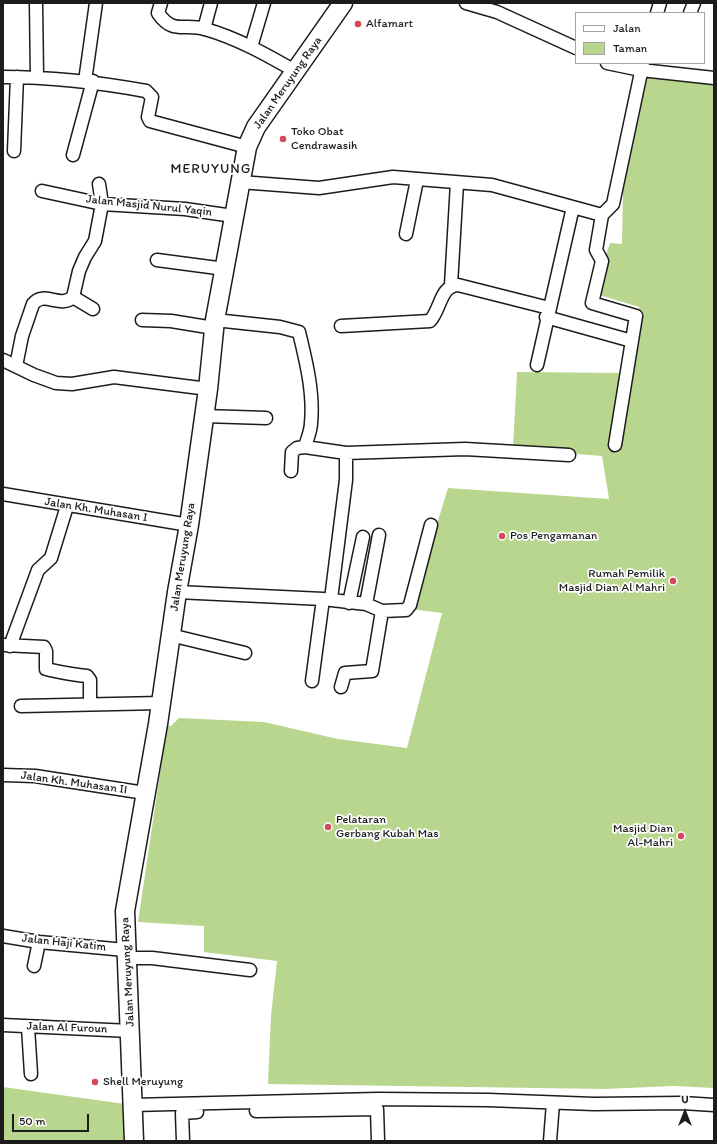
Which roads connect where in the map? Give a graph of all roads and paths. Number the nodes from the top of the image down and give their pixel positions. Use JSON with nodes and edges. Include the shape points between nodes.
{"nodes":[{"id":1,"x":36,"y":3,"type":"edge"},
{"id":2,"x":96,"y":3,"type":"edge"},
{"id":3,"x":161,"y":3,"type":"edge"},
{"id":4,"x":211,"y":3,"type":"edge"},
{"id":5,"x":264,"y":3,"type":"edge"},
{"id":6,"x":468,"y":3,"type":"edge"},
{"id":7,"x":345,"y":4,"type":"edge"},
{"id":8,"x":204,"y":29,"type":"junction"},
{"id":9,"x":251,"y":47,"type":"junction"},
{"id":10,"x":575,"y":48,"type":"edge"},
{"id":11,"x":616,"y":64,"type":"edge"},
{"id":12,"x":642,"y":67,"type":"edge"},
{"id":13,"x":673,"y":68,"type":"edge"},
{"id":14,"x":296,"y":71,"type":"junction"},
{"id":15,"x":37,"y":76,"type":"junction"},
{"id":16,"x":3,"y":77,"type":"edge"},
{"id":17,"x":17,"y":77,"type":"junction"},
{"id":18,"x":714,"y":78,"type":"edge"},
{"id":19,"x":89,"y":81,"type":"junction"},
{"id":20,"x":247,"y":147,"type":"junction"},
{"id":21,"x":14,"y":151,"type":"dead end"},
{"id":22,"x":73,"y":155,"type":"dead end"},
{"id":23,"x":417,"y":180,"type":"junction"},
{"id":24,"x":240,"y":182,"type":"junction"},
{"id":25,"x":457,"y":183,"type":"junction"},
{"id":26,"x":99,"y":184,"type":"dead end"},
{"id":27,"x":42,"y":191,"type":"dead end"},
{"id":28,"x":102,"y":204,"type":"junction"},
{"id":29,"x":573,"y":207,"type":"junction"},
{"id":30,"x":602,"y":215,"type":"junction"},
{"id":31,"x":233,"y":216,"type":"junction"},
{"id":32,"x":406,"y":234,"type":"dead end"},
{"id":33,"x":157,"y":260,"type":"dead end"},
{"id":34,"x":225,"y":269,"type":"junction"},
{"id":35,"x":451,"y":285,"type":"junction"},
{"id":36,"x":73,"y":297,"type":"junction"},
{"id":37,"x":93,"y":309,"type":"dead end"},
{"id":38,"x":548,"y":312,"type":"junction"},
{"id":39,"x":142,"y":320,"type":"dead end"},
{"id":40,"x":214,"y":324,"type":"junction"},
{"id":41,"x":341,"y":326,"type":"dead end"},
{"id":42,"x":632,"y":341,"type":"junction"},
{"id":43,"x":3,"y":360,"type":"edge"},
{"id":44,"x":537,"y":365,"type":"dead end"},
{"id":45,"x":16,"y":366,"type":"junction"},
{"id":46,"x":208,"y":389,"type":"junction"},
{"id":47,"x":204,"y":416,"type":"junction"},
{"id":48,"x":266,"y":418,"type":"dead end"},
{"id":49,"x":615,"y":445,"type":"dead end"},
{"id":50,"x":305,"y":447,"type":"junction"},
{"id":51,"x":346,"y":453,"type":"junction"},
{"id":52,"x":569,"y":455,"type":"dead end"},
{"id":53,"x":290,"y":471,"type":"dead end"},
{"id":54,"x":3,"y":494,"type":"edge"},
{"id":55,"x":68,"y":506,"type":"junction"},
{"id":56,"x":189,"y":525,"type":"junction"},
{"id":57,"x":431,"y":525,"type":"dead end"},
{"id":58,"x":379,"y":535,"type":"dead end"},
{"id":59,"x":363,"y":537,"type":"dead end"},
{"id":60,"x":177,"y":592,"type":"junction"},
{"id":61,"x":327,"y":599,"type":"junction"},
{"id":62,"x":349,"y":603,"type":"junction"},
{"id":63,"x":366,"y":604,"type":"junction"},
{"id":64,"x":382,"y":611,"type":"junction"},
{"id":65,"x":170,"y":635,"type":"junction"},
{"id":66,"x":7,"y":646,"type":"edge"},
{"id":67,"x":245,"y":653,"type":"dead end"},
{"id":68,"x":312,"y":681,"type":"dead end"},
{"id":69,"x":341,"y":687,"type":"dead end"},
{"id":70,"x":161,"y":703,"type":"junction"},
{"id":71,"x":90,"y":704,"type":"junction"},
{"id":72,"x":21,"y":706,"type":"dead end"},
{"id":73,"x":3,"y":775,"type":"edge"},
{"id":74,"x":145,"y":793,"type":"junction"},
{"id":75,"x":3,"y":936,"type":"edge"},
{"id":76,"x":39,"y":942,"type":"junction"},
{"id":77,"x":125,"y":954,"type":"junction"},
{"id":78,"x":34,"y":966,"type":"dead end"},
{"id":79,"x":250,"y":970,"type":"dead end"},
{"id":80,"x":3,"y":1025,"type":"edge"},
{"id":81,"x":28,"y":1028,"type":"junction"},
{"id":82,"x":130,"y":1031,"type":"junction"},
{"id":83,"x":31,"y":1074,"type":"dead end"},
{"id":84,"x":554,"y":1103,"type":"junction"},
{"id":85,"x":132,"y":1105,"type":"junction"},
{"id":86,"x":714,"y":1105,"type":"edge"},
{"id":87,"x":134,"y":1141,"type":"edge"},
{"id":88,"x":183,"y":1141,"type":"edge"},
{"id":89,"x":378,"y":1141,"type":"edge"},
{"id":90,"x":550,"y":1141,"type":"edge"}],
"edges":[{"from":1,"to":15,"type":"street"},
{"from":2,"to":19,"type":"street"},
{"from":3,"to":8,"type":"street","via":[[158,13],[165,23]]},
{"from":4,"to":8,"type":"street"},
{"from":5,"to":9,"type":"street"},
{"from":6,"to":10,"type":"street","via":[[497,12]]},
{"from":7,"to":14,"type":"main road","name":"Jalan Meruyung Raya"},
{"from":8,"to":9,"type":"street"},
{"from":9,"to":14,"type":"street"},
{"from":11,"to":12,"type":"street"},
{"from":12,"to":13,"type":"street"},
{"from":12,"to":30,"type":"street","via":[[613,204]]},
{"from":13,"to":18,"type":"street"},
{"from":14,"to":20,"type":"main road","name":"Jalan Meruyung Raya","via":[[256,127]]},
{"from":15,"to":17,"type":"street"},
{"from":15,"to":19,"type":"street"},
{"from":16,"to":17,"type":"street"},
{"from":17,"to":21,"type":"street"},
{"from":19,"to":20,"type":"street","via":[[146,91],[152,97],[148,116],[150,121]]},
{"from":19,"to":22,"type":"street"},
{"from":20,"to":24,"type":"main road","name":"Jalan Meruyung Raya"},
{"from":23,"to":24,"type":"street","via":[[393,177],[319,188]]},
{"from":23,"to":25,"type":"street"},
{"from":23,"to":32,"type":"street"},
{"from":24,"to":31,"type":"main road","name":"Jalan Meruyung Raya"},
{"from":25,"to":29,"type":"street","via":[[492,185]]},
{"from":25,"to":35,"type":"street"},
{"from":26,"to":28,"type":"street"},
{"from":27,"to":28,"type":"street","name":"Jalan Masjid Nurul Yaqin"},
{"from":28,"to":31,"type":"street","name":"Jalan Masjid Nurul Yaqin","via":[[185,209]]},
{"from":28,"to":36,"type":"street","via":[[95,241],[79,271]]},
{"from":29,"to":30,"type":"street"},
{"from":29,"to":38,"type":"street"},
{"from":30,"to":42,"type":"street","via":[[596,250],[602,261],[592,303],[636,315]]},
{"from":31,"to":34,"type":"main road","name":"Jalan Meruyung Raya"},
{"from":33,"to":34,"type":"street"},
{"from":34,"to":40,"type":"main road","name":"Jalan Meruyung Raya"},
{"from":35,"to":38,"type":"street"},
{"from":35,"to":41,"type":"street","via":[[430,321]]},
{"from":36,"to":37,"type":"street"},
{"from":36,"to":45,"type":"street","via":[[63,302],[42,297],[37,299],[22,336]]},
{"from":38,"to":42,"type":"street"},
{"from":38,"to":44,"type":"street"},
{"from":39,"to":40,"type":"street"},
{"from":40,"to":46,"type":"main road","name":"Jalan Meruyung Raya"},
{"from":40,"to":50,"type":"street","via":[[280,327],[299,332],[310,395],[311,423]]},
{"from":42,"to":49,"type":"street"},
{"from":43,"to":45,"type":"street"},
{"from":45,"to":46,"type":"street","via":[[56,383],[72,384],[114,377]]},
{"from":46,"to":47,"type":"main road","name":"Jalan Meruyung Raya"},
{"from":47,"to":48,"type":"street"},
{"from":47,"to":56,"type":"main road","name":"Jalan Meruyung Raya"},
{"from":50,"to":51,"type":"street"},
{"from":50,"to":53,"type":"street","via":[[292,452]]},
{"from":51,"to":52,"type":"street","via":[[465,449]]},
{"from":51,"to":61,"type":"street","via":[[346,480]]},
{"from":54,"to":55,"type":"street","name":"Jalan Kh. Muhasan I"},
{"from":55,"to":56,"type":"street","name":"Jalan Kh. Muhasan I"},
{"from":55,"to":66,"type":"street","via":[[51,558],[38,570]]},
{"from":56,"to":60,"type":"main road","name":"Jalan Meruyung Raya"},
{"from":57,"to":64,"type":"street","via":[[410,605],[406,610]]},
{"from":58,"to":63,"type":"street"},
{"from":59,"to":62,"type":"street"},
{"from":60,"to":61,"type":"street"},
{"from":60,"to":65,"type":"main road","name":"Jalan Meruyung Raya"},
{"from":61,"to":62,"type":"street"},
{"from":61,"to":68,"type":"street"},
{"from":62,"to":63,"type":"street"},
{"from":63,"to":64,"type":"street"},
{"from":64,"to":69,"type":"street","via":[[372,671],[345,673]]},
{"from":65,"to":67,"type":"street"},
{"from":65,"to":70,"type":"main road","name":"Jalan Meruyung Raya"},
{"from":66,"to":71,"type":"street","via":[[44,647],[46,669],[87,676],[90,680]]},
{"from":70,"to":71,"type":"street"},
{"from":70,"to":74,"type":"main road","name":"Jalan Meruyung Raya"},
{"from":71,"to":72,"type":"street"},
{"from":73,"to":74,"type":"street","name":"Jalan Kh. Muhasan II","via":[[35,776]]},
{"from":74,"to":77,"type":"main road","name":"Jalan Meruyung Raya","via":[[125,911]]},
{"from":75,"to":76,"type":"street","name":"Jalan Haji Katim"},
{"from":76,"to":77,"type":"street","name":"Jalan Haji Katim"},
{"from":76,"to":78,"type":"street"},
{"from":77,"to":79,"type":"street","name":"Jalan Haji Katim"},
{"from":77,"to":82,"type":"main road","name":"Jalan Meruyung Raya"},
{"from":80,"to":81,"type":"street","name":"Jalan Al Furoun"},
{"from":81,"to":82,"type":"street","name":"Jalan Al Furoun"},
{"from":81,"to":83,"type":"street"},
{"from":82,"to":85,"type":"main road","name":"Jalan Meruyung Raya"},
{"from":84,"to":85,"type":"street","via":[[378,1099]]},
{"from":84,"to":86,"type":"street"},
{"from":84,"to":90,"type":"street"},
{"from":85,"to":87,"type":"main road","name":"Jalan Meruyung Raya"},
{"from":88,"to":89,"type":"street","via":[[182,1113],[376,1109]]}]}
